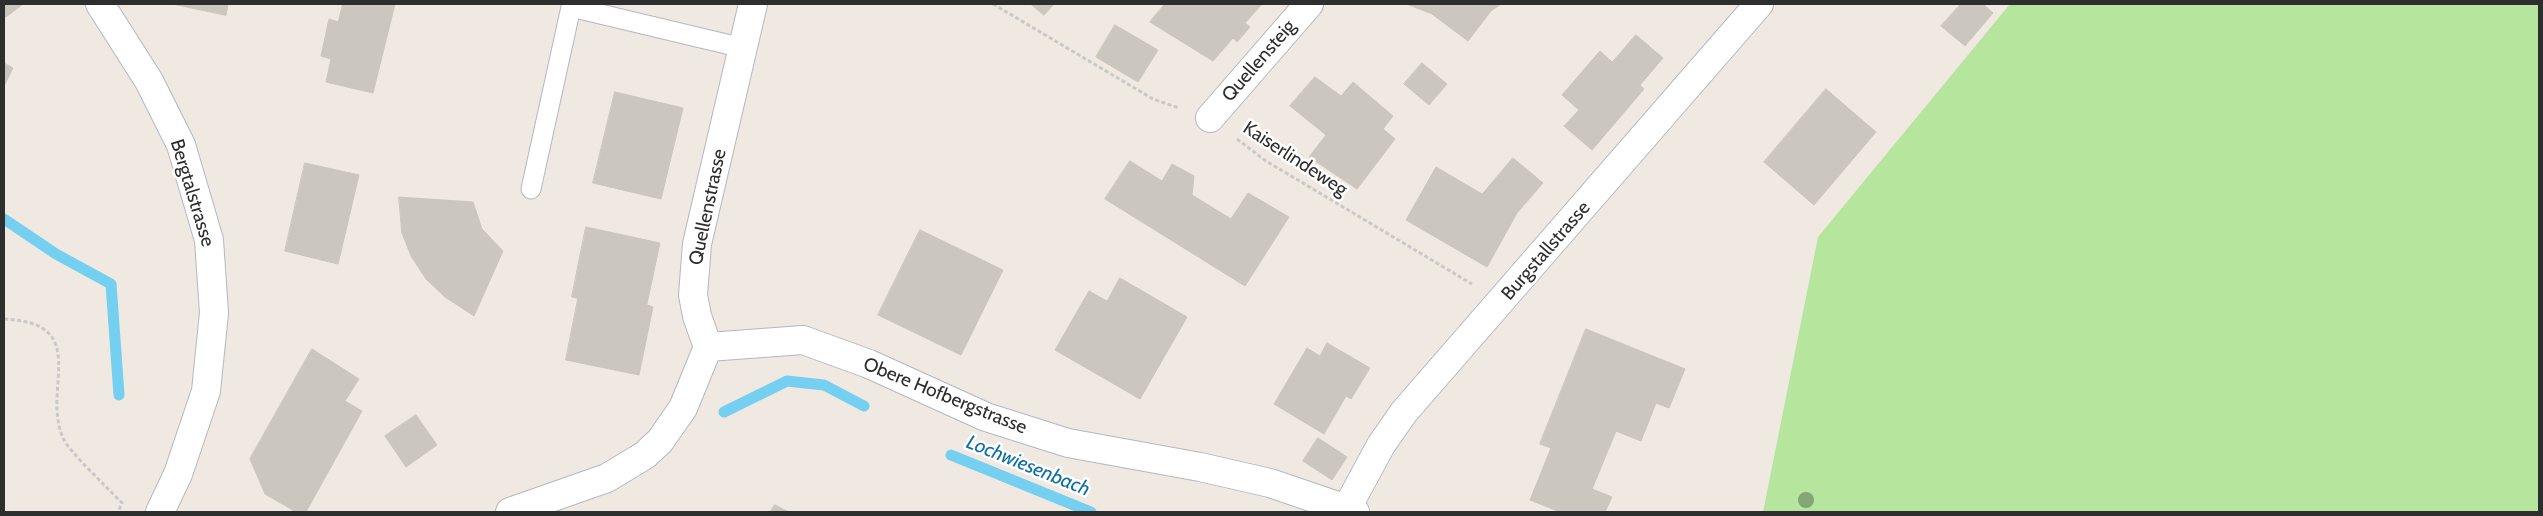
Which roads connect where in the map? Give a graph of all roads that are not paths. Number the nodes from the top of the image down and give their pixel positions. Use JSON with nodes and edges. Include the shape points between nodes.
{"nodes":[{"id":1,"x":100,"y":4,"type":"edge"},
{"id":2,"x":753,"y":4,"type":"edge"},
{"id":3,"x":1309,"y":4,"type":"edge"},
{"id":4,"x":1759,"y":4,"type":"edge"},
{"id":5,"x":743,"y":48,"type":"junction"},
{"id":6,"x":1210,"y":118,"type":"road end"},
{"id":7,"x":531,"y":189,"type":"dead end"},
{"id":8,"x":708,"y":347,"type":"junction"},
{"id":9,"x":1350,"y":511,"type":"edge"},
{"id":10,"x":160,"y":512,"type":"edge"},
{"id":11,"x":510,"y":512,"type":"edge"}],
"edges":[{"from":1,"to":10,"type":"street","name":"Bergtalstrasse","via":[[149,81],[181,146],[209,240],[214,313],[206,392],[178,474]]},
{"from":2,"to":5,"type":"street","name":"Quellenstrasse"},
{"from":3,"to":6,"type":"street","name":"Quellensteig"},
{"from":4,"to":9,"type":"street","name":"Burgstallstrasse","via":[[1404,412],[1382,444]]},
{"from":5,"to":7,"type":"lane","via":[[571,7]]},
{"from":5,"to":8,"type":"street","name":"Quellenstrasse","via":[[698,244],[693,296]]},
{"from":8,"to":9,"type":"street","name":"Obere Hofbergstrasse","via":[[803,340],[869,364],[986,417],[1068,443],[1270,483]]},
{"from":8,"to":11,"type":"street","via":[[683,408],[660,441],[645,454],[607,478]]}]}
